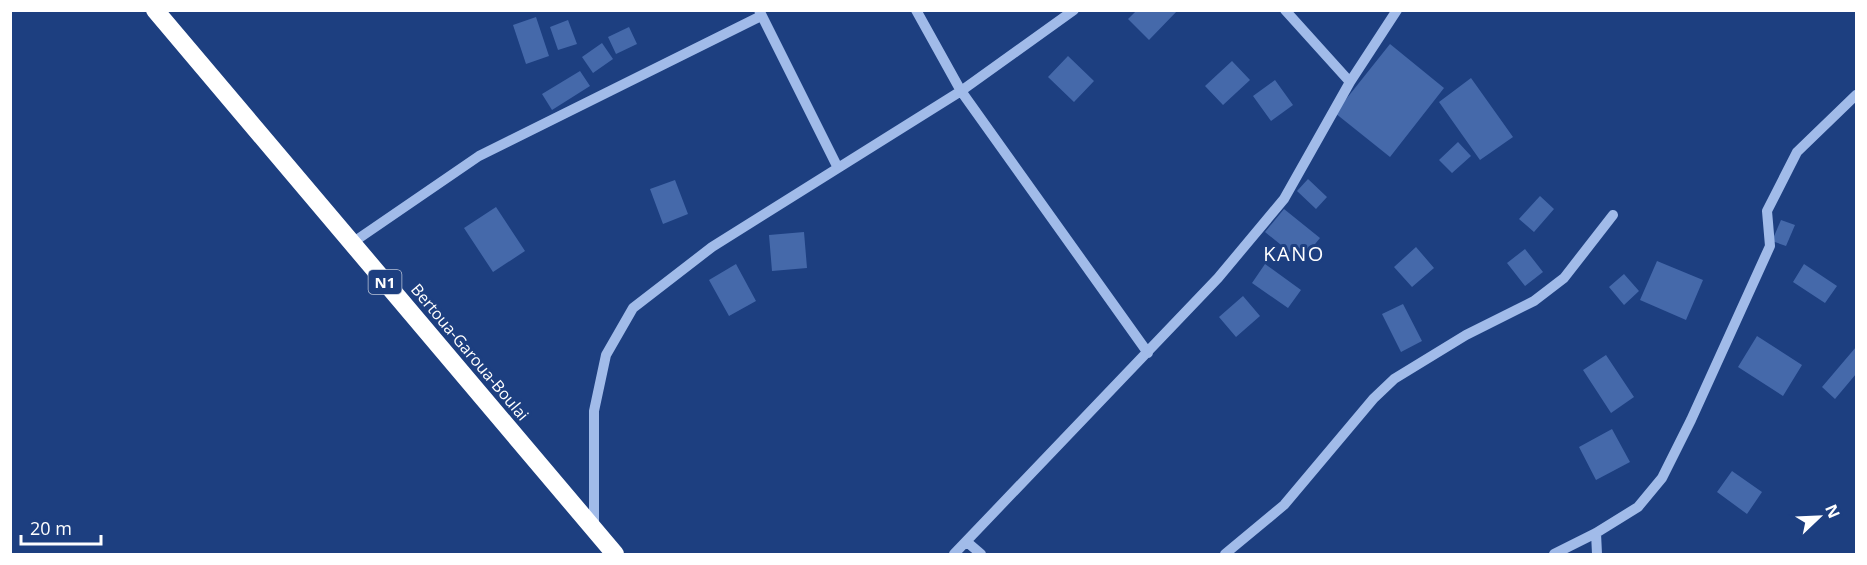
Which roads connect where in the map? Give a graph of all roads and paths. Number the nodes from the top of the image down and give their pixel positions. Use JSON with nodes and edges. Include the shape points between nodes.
{"nodes":[{"id":1,"x":155,"y":10,"type":"edge"},
{"id":2,"x":916,"y":10,"type":"edge"},
{"id":3,"x":1074,"y":10,"type":"edge"},
{"id":4,"x":1285,"y":10,"type":"edge"},
{"id":5,"x":1397,"y":10,"type":"edge"},
{"id":6,"x":760,"y":13,"type":"edge"},
{"id":7,"x":1350,"y":82,"type":"junction"},
{"id":8,"x":961,"y":91,"type":"junction"},
{"id":9,"x":1857,"y":95,"type":"edge"},
{"id":10,"x":838,"y":168,"type":"junction"},
{"id":11,"x":1613,"y":215,"type":"dead end"},
{"id":12,"x":352,"y":243,"type":"junction"},
{"id":13,"x":1148,"y":353,"type":"junction"},
{"id":14,"x":594,"y":530,"type":"junction"},
{"id":15,"x":1596,"y":533,"type":"junction"},
{"id":16,"x":967,"y":542,"type":"junction"},
{"id":17,"x":1228,"y":554,"type":"edge"},
{"id":18,"x":615,"y":555,"type":"edge"},
{"id":19,"x":954,"y":555,"type":"edge"},
{"id":20,"x":981,"y":555,"type":"edge"},
{"id":21,"x":1554,"y":555,"type":"edge"},
{"id":22,"x":1597,"y":555,"type":"edge"}],
"edges":[{"from":1,"to":12,"type":"highway","name":"Bertoua-Garoua-Boulai","number":"N1"},
{"from":2,"to":8,"type":"street"},
{"from":3,"to":8,"type":"street"},
{"from":4,"to":7,"type":"street"},
{"from":5,"to":7,"type":"street"},
{"from":6,"to":10,"type":"street"},
{"from":6,"to":12,"type":"street","via":[[479,156]]},
{"from":7,"to":13,"type":"street","via":[[1284,200]]},
{"from":8,"to":10,"type":"street"},
{"from":8,"to":13,"type":"street"},
{"from":9,"to":15,"type":"street","via":[[1797,152],[1772,201],[1767,211],[1770,246],[1662,478],[1638,507]]},
{"from":10,"to":14,"type":"street","via":[[712,247],[633,308],[606,355],[594,411]]},
{"from":11,"to":17,"type":"street","via":[[1563,278],[1534,301],[1466,335],[1394,379],[1284,505]]},
{"from":12,"to":14,"type":"highway","name":"Bertoua-Garoua-Boulai","number":"N1"},
{"from":13,"to":16,"type":"street"},
{"from":14,"to":18,"type":"highway","name":"Bertoua-Garoua-Boulai","number":"N1"},
{"from":15,"to":21,"type":"street"},
{"from":15,"to":22,"type":"street"},
{"from":16,"to":19,"type":"street"},
{"from":16,"to":20,"type":"street"}]}
